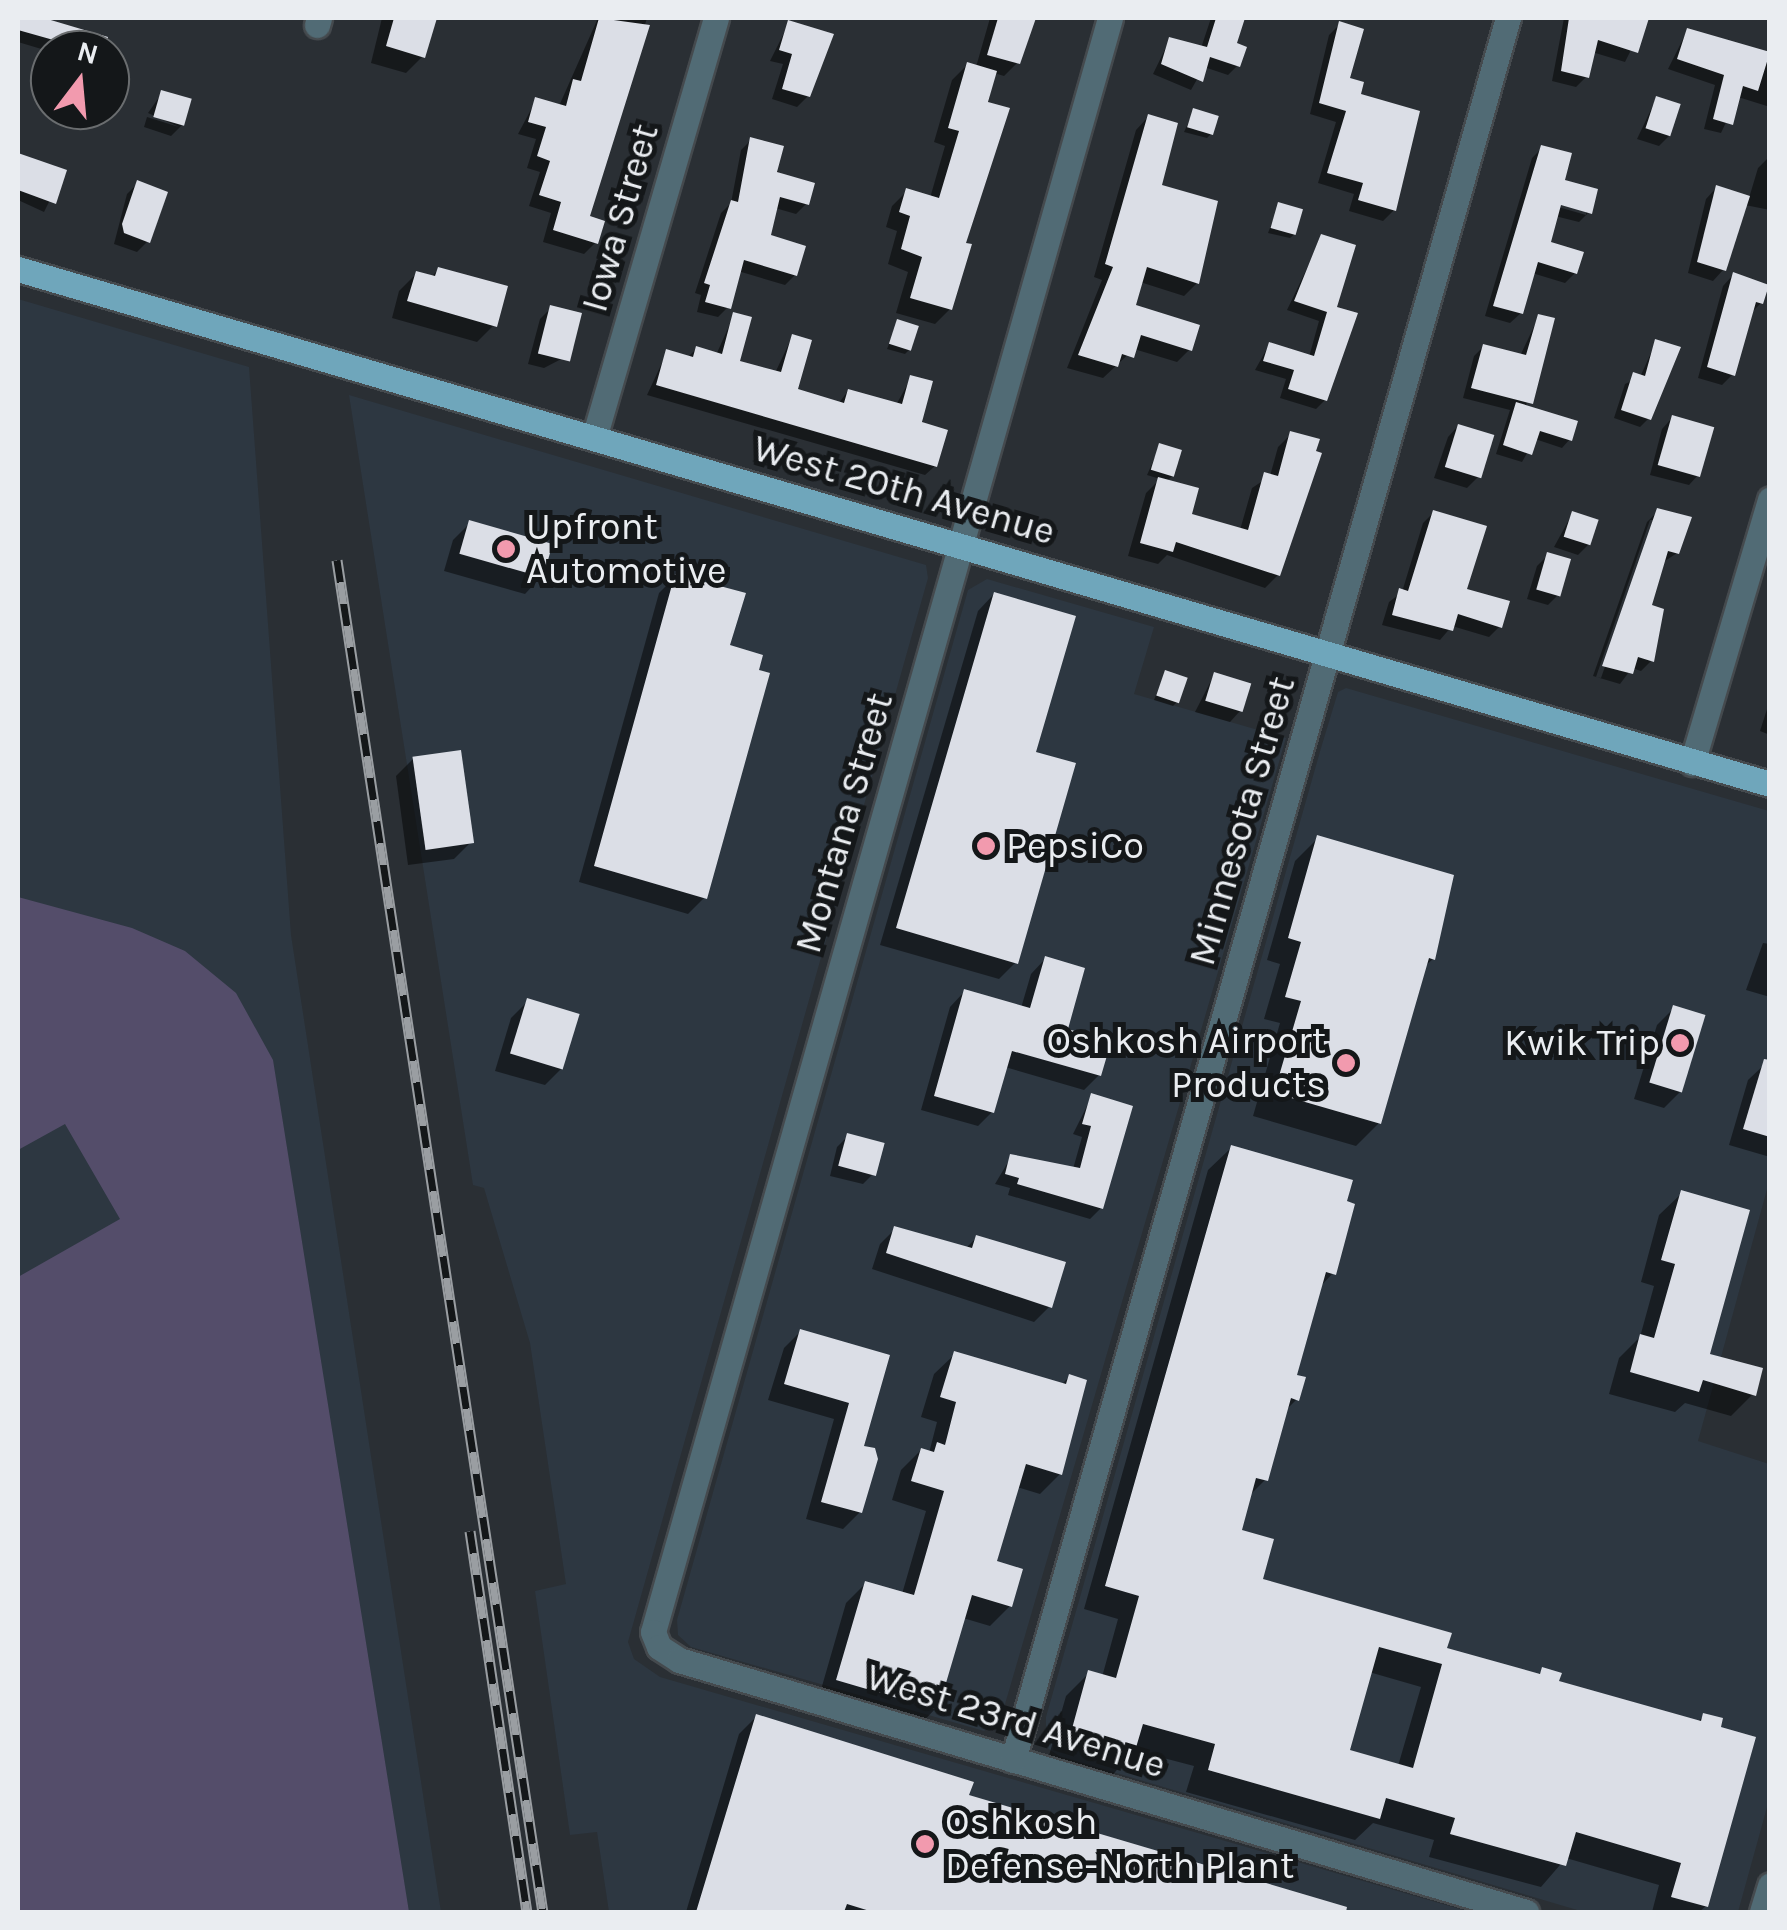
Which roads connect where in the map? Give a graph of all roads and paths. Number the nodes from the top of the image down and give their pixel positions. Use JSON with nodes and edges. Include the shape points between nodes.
{"nodes":[{"id":1,"x":716,"y":18,"type":"edge"},
{"id":2,"x":1110,"y":18,"type":"edge"},
{"id":3,"x":1508,"y":18,"type":"edge"},
{"id":4,"x":18,"y":269,"type":"edge"},
{"id":5,"x":594,"y":438,"type":"junction"},
{"id":6,"x":1770,"y":498,"type":"edge"},
{"id":7,"x":962,"y":545,"type":"junction"},
{"id":8,"x":1328,"y":654,"type":"junction"},
{"id":9,"x":1692,"y":762,"type":"junction"},
{"id":10,"x":1770,"y":784,"type":"edge"},
{"id":11,"x":659,"y":1648,"type":"joint"},
{"id":12,"x":1013,"y":1760,"type":"junction"},
{"id":13,"x":1770,"y":1885,"type":"edge"},
{"id":14,"x":1526,"y":1912,"type":"edge"},
{"id":15,"x":1762,"y":1912,"type":"edge"}],
"edges":[{"from":1,"to":5,"type":"street","name":"Iowa Street"},
{"from":2,"to":7,"type":"street","name":"Montana Street"},
{"from":3,"to":8,"type":"street","name":"Minnesota Street"},
{"from":4,"to":5,"type":"main road","name":"West 20th Avenue"},
{"from":5,"to":7,"type":"main road","name":"West 20th Avenue"},
{"from":6,"to":9,"type":"street"},
{"from":7,"to":8,"type":"main road","name":"West 20th Avenue"},
{"from":7,"to":11,"type":"street","name":"Montana Street","via":[[654,1623]]},
{"from":8,"to":9,"type":"main road","name":"West 20th Avenue"},
{"from":8,"to":12,"type":"street","name":"Minnesota Street"},
{"from":9,"to":10,"type":"main road","name":"West 20th Avenue"},
{"from":11,"to":12,"type":"street","name":"West 23rd Avenue","via":[[679,1660]]},
{"from":12,"to":14,"type":"street","name":"West 23rd Avenue"},
{"from":13,"to":15,"type":"street"}]}
